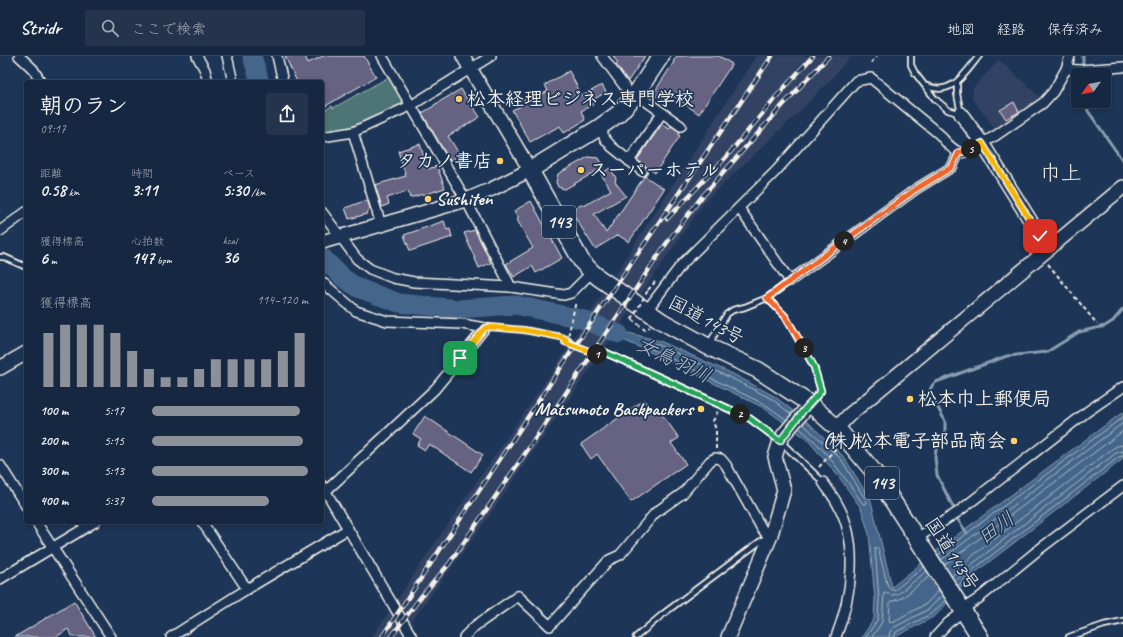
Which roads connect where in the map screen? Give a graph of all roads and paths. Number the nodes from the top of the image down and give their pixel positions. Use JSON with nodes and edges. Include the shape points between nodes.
{"nodes":[{"id":1,"x":19,"y":56,"type":"edge"},
{"id":2,"x":197,"y":56,"type":"edge"},
{"id":3,"x":227,"y":56,"type":"edge"},
{"id":4,"x":277,"y":56,"type":"edge"},
{"id":5,"x":382,"y":56,"type":"edge"},
{"id":6,"x":463,"y":56,"type":"edge"},
{"id":7,"x":492,"y":56,"type":"edge"},
{"id":8,"x":602,"y":56,"type":"edge"},
{"id":9,"x":661,"y":56,"type":"edge"},
{"id":10,"x":877,"y":56,"type":"edge"},
{"id":11,"x":911,"y":56,"type":"edge"},
{"id":12,"x":979,"y":56,"type":"edge"},
{"id":13,"x":1070,"y":56,"type":"edge"},
{"id":14,"x":870,"y":63,"type":"dead end"},
{"id":15,"x":1123,"y":67,"type":"edge"},
{"id":16,"x":1066,"y":68,"type":"junction"},
{"id":17,"x":471,"y":70,"type":"junction"},
{"id":18,"x":40,"y":80,"type":"edge"},
{"id":19,"x":208,"y":80,"type":"edge"},
{"id":20,"x":233,"y":80,"type":"edge"},
{"id":21,"x":283,"y":80,"type":"edge"},
{"id":22,"x":957,"y":83,"type":"junction"},
{"id":23,"x":926,"y":86,"type":"junction"},
{"id":24,"x":634,"y":96,"type":"junction"},
{"id":25,"x":412,"y":105,"type":"junction"},
{"id":26,"x":662,"y":113,"type":"junction"},
{"id":27,"x":961,"y":114,"type":"junction"},
{"id":28,"x":679,"y":126,"type":"dead end"},
{"id":29,"x":600,"y":127,"type":"junction"},
{"id":30,"x":353,"y":132,"type":"junction"},
{"id":31,"x":324,"y":137,"type":"edge"},
{"id":32,"x":982,"y":143,"type":"junction"},
{"id":33,"x":959,"y":152,"type":"junction"},
{"id":34,"x":629,"y":160,"type":"junction"},
{"id":35,"x":530,"y":170,"type":"junction"},
{"id":36,"x":642,"y":171,"type":"dead end"},
{"id":37,"x":1123,"y":187,"type":"edge"},
{"id":38,"x":466,"y":200,"type":"junction"},
{"id":39,"x":739,"y":208,"type":"junction"},
{"id":40,"x":24,"y":213,"type":"edge"},
{"id":41,"x":324,"y":218,"type":"edge"},
{"id":42,"x":381,"y":225,"type":"junction"},
{"id":43,"x":0,"y":231,"type":"edge"},
{"id":44,"x":331,"y":240,"type":"edge"},
{"id":45,"x":1050,"y":248,"type":"junction"},
{"id":46,"x":0,"y":257,"type":"edge"},
{"id":47,"x":1048,"y":264,"type":"dead end"},
{"id":48,"x":24,"y":266,"type":"edge"},
{"id":49,"x":592,"y":272,"type":"junction"},
{"id":50,"x":658,"y":279,"type":"dead end"},
{"id":51,"x":790,"y":281,"type":"junction"},
{"id":52,"x":324,"y":284,"type":"edge"},
{"id":53,"x":511,"y":288,"type":"junction"},
{"id":54,"x":767,"y":298,"type":"junction"},
{"id":55,"x":576,"y":303,"type":"dead end"},
{"id":56,"x":647,"y":310,"type":"junction"},
{"id":57,"x":1097,"y":324,"type":"dead end"},
{"id":58,"x":485,"y":328,"type":"junction"},
{"id":59,"x":645,"y":330,"type":"dead end"},
{"id":60,"x":567,"y":338,"type":"junction"},
{"id":61,"x":574,"y":341,"type":"dead end"},
{"id":62,"x":707,"y":346,"type":"junction"},
{"id":63,"x":602,"y":351,"type":"joint"},
{"id":64,"x":24,"y":354,"type":"edge"},
{"id":65,"x":0,"y":368,"type":"edge"},
{"id":66,"x":1123,"y":387,"type":"edge"},
{"id":67,"x":721,"y":404,"type":"junction"},
{"id":68,"x":806,"y":407,"type":"junction"},
{"id":69,"x":837,"y":428,"type":"junction"},
{"id":70,"x":782,"y":437,"type":"junction"},
{"id":71,"x":838,"y":446,"type":"dead end"},
{"id":72,"x":715,"y":458,"type":"junction"},
{"id":73,"x":0,"y":465,"type":"edge"},
{"id":74,"x":816,"y":470,"type":"dead end"},
{"id":75,"x":823,"y":482,"type":"joint"},
{"id":76,"x":1123,"y":486,"type":"edge"},
{"id":77,"x":324,"y":488,"type":"edge"},
{"id":78,"x":24,"y":503,"type":"edge"},
{"id":79,"x":37,"y":524,"type":"edge"},
{"id":80,"x":91,"y":524,"type":"edge"},
{"id":81,"x":203,"y":524,"type":"edge"},
{"id":82,"x":348,"y":529,"type":"junction"},
{"id":83,"x":770,"y":538,"type":"junction"},
{"id":84,"x":919,"y":540,"type":"junction"},
{"id":85,"x":52,"y":548,"type":"junction"},
{"id":86,"x":0,"y":579,"type":"edge"},
{"id":87,"x":247,"y":589,"type":"junction"},
{"id":88,"x":963,"y":609,"type":"junction"},
{"id":89,"x":1123,"y":621,"type":"edge"},
{"id":90,"x":111,"y":637,"type":"edge"},
{"id":91,"x":171,"y":637,"type":"edge"},
{"id":92,"x":412,"y":637,"type":"edge"},
{"id":93,"x":464,"y":637,"type":"edge"},
{"id":94,"x":636,"y":637,"type":"edge"},
{"id":95,"x":728,"y":637,"type":"edge"},
{"id":96,"x":836,"y":637,"type":"edge"},
{"id":97,"x":935,"y":637,"type":"edge"},
{"id":98,"x":980,"y":637,"type":"edge"},
{"id":99,"x":1070,"y":637,"type":"edge"}],
"edges":[{"from":1,"to":18,"type":"street","via":[[33,69]]},
{"from":2,"to":19,"type":"street"},
{"from":3,"to":20,"type":"street"},
{"from":4,"to":21,"type":"street"},
{"from":5,"to":25,"type":"street"},
{"from":6,"to":17,"type":"street"},
{"from":7,"to":17,"type":"street"},
{"from":8,"to":24,"type":"street"},
{"from":9,"to":24,"type":"highway"},
{"from":10,"to":14,"type":"path"},
{"from":11,"to":23,"type":"lane","via":[[911,65],[915,73]]},
{"from":12,"to":22,"type":"lane"},
{"from":13,"to":16,"type":"street"},
{"from":15,"to":16,"type":"street","via":[[1083,70]]},
{"from":16,"to":32,"type":"street","via":[[1053,92],[1043,103]]},
{"from":17,"to":25,"type":"street"},
{"from":17,"to":35,"type":"street"},
{"from":22,"to":23,"type":"lane","via":[[944,89]]},
{"from":22,"to":27,"type":"lane"},
{"from":23,"to":27,"type":"lane","via":[[941,105]]},
{"from":24,"to":26,"type":"street"},
{"from":24,"to":29,"type":"highway","via":[[618,114]]},
{"from":25,"to":30,"type":"street"},
{"from":25,"to":38,"type":"street"},
{"from":26,"to":28,"type":"street"},
{"from":26,"to":34,"type":"street"},
{"from":27,"to":32,"type":"street"},
{"from":29,"to":34,"type":"street","via":[[612,147]]},
{"from":29,"to":35,"type":"highway"},
{"from":30,"to":31,"type":"street"},
{"from":30,"to":42,"type":"street"},
{"from":32,"to":33,"type":"street"},
{"from":32,"to":45,"type":"street"},
{"from":33,"to":39,"type":"street","via":[[871,78],[856,81],[776,171]]},
{"from":33,"to":51,"type":"street","via":[[952,167],[916,189]]},
{"from":34,"to":36,"type":"street"},
{"from":35,"to":38,"type":"street"},
{"from":35,"to":49,"type":"highway","name":"国道143号","number":"143","via":[[582,262]]},
{"from":37,"to":45,"type":"street"},
{"from":38,"to":42,"type":"street"},
{"from":38,"to":53,"type":"street"},
{"from":39,"to":51,"type":"street"},
{"from":39,"to":56,"type":"street","via":[[682,264]]},
{"from":40,"to":43,"type":"street"},
{"from":41,"to":44,"type":"street"},
{"from":42,"to":44,"type":"street"},
{"from":44,"to":53,"type":"street","via":[[370,269],[393,278],[414,282]]},
{"from":45,"to":69,"type":"street","via":[[849,415]]},
{"from":46,"to":48,"type":"lane"},
{"from":47,"to":57,"type":"path"},
{"from":49,"to":53,"type":"street","via":[[571,293],[564,295]]},
{"from":49,"to":56,"type":"highway","name":"国道143号","number":"143"},
{"from":50,"to":59,"type":"path","bridge":true,"via":[[648,290],[632,319]]},
{"from":51,"to":54,"type":"lane"},
{"from":52,"to":58,"type":"street","via":[[356,311],[387,321],[462,324]]},
{"from":54,"to":62,"type":"lane","via":[[733,310]]},
{"from":54,"to":68,"type":"lane","via":[[785,316],[814,367],[821,391]]},
{"from":55,"to":60,"type":"path"},
{"from":56,"to":62,"type":"highway","name":"国道143号","number":"143","via":[[663,322]]},
{"from":58,"to":60,"type":"path","via":[[524,330]]},
{"from":58,"to":77,"type":"street","via":[[435,389]]},
{"from":60,"to":61,"type":"path"},
{"from":60,"to":63,"type":"path","via":[[565,342],[599,354]]},
{"from":62,"to":68,"type":"highway","name":"国道143号","number":"143","via":[[758,370]]},
{"from":63,"to":67,"type":"lane"},
{"from":64,"to":65,"type":"street"},
{"from":66,"to":84,"type":"street"},
{"from":67,"to":70,"type":"lane"},
{"from":67,"to":72,"type":"path","via":[[713,421],[717,447]]},
{"from":68,"to":69,"type":"highway","name":"国道143号","number":"143"},
{"from":68,"to":70,"type":"street"},
{"from":69,"to":84,"type":"highway","name":"国道143号","number":"143","via":[[874,472]]},
{"from":70,"to":75,"type":"lane"},
{"from":70,"to":83,"type":"street","via":[[775,457],[784,490]]},
{"from":71,"to":74,"type":"path"},
{"from":72,"to":83,"type":"street","via":[[721,459],[726,465],[762,529]]},
{"from":72,"to":93,"type":"street","via":[[683,493],[655,513],[620,555],[609,560],[550,626],[518,596],[474,626]]},
{"from":73,"to":78,"type":"street"},
{"from":75,"to":96,"type":"street","via":[[839,506],[850,540],[850,582],[846,606]]},
{"from":76,"to":88,"type":"street"},
{"from":77,"to":82,"type":"street"},
{"from":79,"to":85,"type":"street"},
{"from":80,"to":85,"type":"street"},
{"from":81,"to":87,"type":"street"},
{"from":82,"to":87,"type":"street"},
{"from":82,"to":92,"type":"street"},
{"from":83,"to":94,"type":"lane","via":[[762,540]]},
{"from":83,"to":95,"type":"street"},
{"from":84,"to":88,"type":"highway","name":"国道143号","number":"143"},
{"from":85,"to":86,"type":"street"},
{"from":85,"to":90,"type":"street"},
{"from":87,"to":91,"type":"street"},
{"from":88,"to":97,"type":"street"},
{"from":88,"to":98,"type":"highway","name":"国道143号","number":"143"},
{"from":89,"to":99,"type":"lane"}]}
